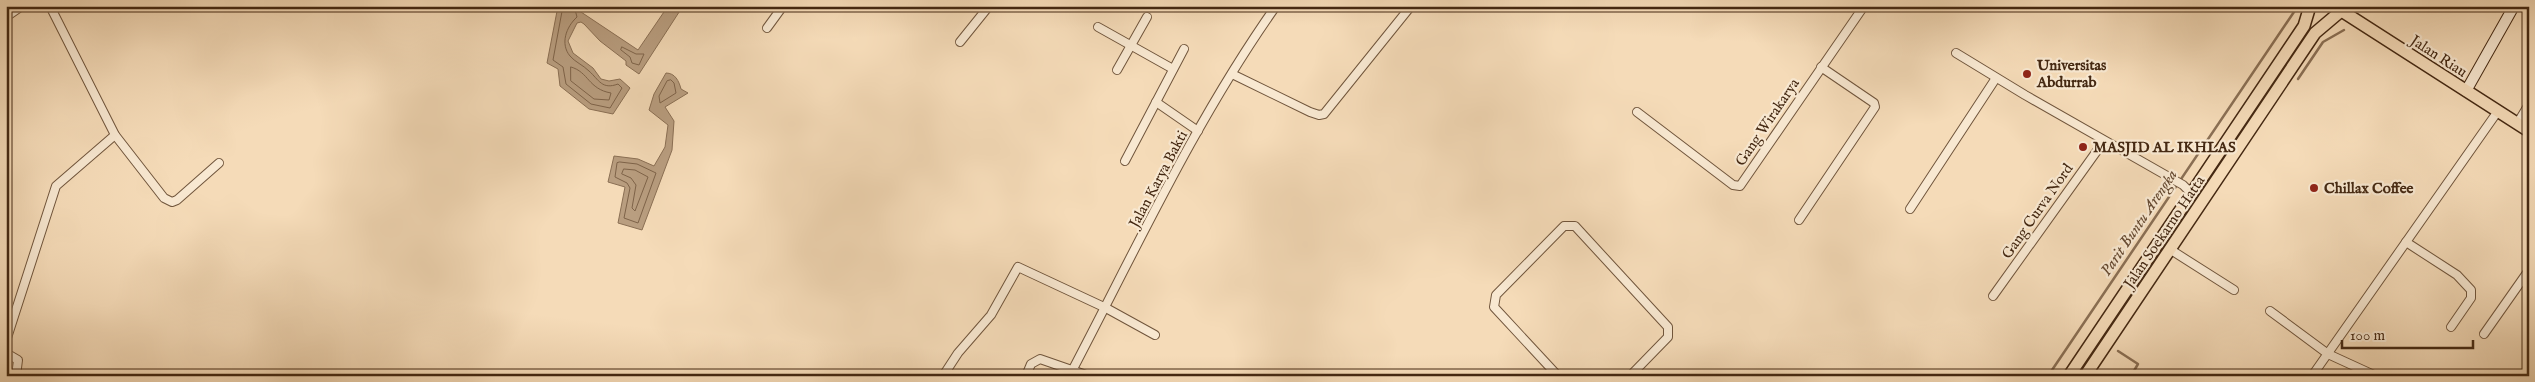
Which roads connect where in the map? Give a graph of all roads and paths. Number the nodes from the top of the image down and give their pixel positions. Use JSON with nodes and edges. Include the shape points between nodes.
{"nodes":[{"id":1,"x":22,"y":6,"type":"edge"},
{"id":2,"x":50,"y":6,"type":"edge"},
{"id":3,"x":783,"y":6,"type":"edge"},
{"id":4,"x":990,"y":6,"type":"edge"},
{"id":5,"x":1276,"y":6,"type":"edge"},
{"id":6,"x":1411,"y":6,"type":"edge"},
{"id":7,"x":1864,"y":6,"type":"edge"},
{"id":8,"x":2310,"y":6,"type":"edge"},
{"id":9,"x":2514,"y":6,"type":"edge"},
{"id":10,"x":2337,"y":9,"type":"edge"},
{"id":11,"x":6,"y":17,"type":"edge"},
{"id":12,"x":1147,"y":17,"type":"dead end"},
{"id":13,"x":1098,"y":27,"type":"dead end"},
{"id":14,"x":767,"y":28,"type":"dead end"},
{"id":15,"x":960,"y":42,"type":"dead end"},
{"id":16,"x":1131,"y":46,"type":"junction"},
{"id":17,"x":1184,"y":49,"type":"dead end"},
{"id":18,"x":1956,"y":54,"type":"dead end"},
{"id":19,"x":1821,"y":67,"type":"junction"},
{"id":20,"x":1117,"y":70,"type":"dead end"},
{"id":21,"x":1173,"y":70,"type":"junction"},
{"id":22,"x":1232,"y":74,"type":"junction"},
{"id":23,"x":1996,"y":78,"type":"junction"},
{"id":24,"x":2466,"y":91,"type":"junction"},
{"id":25,"x":1156,"y":102,"type":"junction"},
{"id":26,"x":2529,"y":104,"type":"edge"},
{"id":27,"x":1637,"y":112,"type":"dead end"},
{"id":28,"x":2498,"y":112,"type":"junction"},
{"id":29,"x":2517,"y":124,"type":"junction"},
{"id":30,"x":1198,"y":131,"type":"junction"},
{"id":31,"x":2529,"y":131,"type":"edge"},
{"id":32,"x":115,"y":136,"type":"junction"},
{"id":33,"x":2104,"y":140,"type":"junction"},
{"id":34,"x":1125,"y":162,"type":"dead end"},
{"id":35,"x":219,"y":163,"type":"dead end"},
{"id":36,"x":2192,"y":193,"type":"junction"},
{"id":37,"x":1910,"y":209,"type":"dead end"},
{"id":38,"x":1799,"y":220,"type":"dead end"},
{"id":39,"x":2406,"y":242,"type":"junction"},
{"id":40,"x":2171,"y":250,"type":"junction"},
{"id":41,"x":2529,"y":270,"type":"edge"},
{"id":42,"x":2234,"y":290,"type":"dead end"},
{"id":43,"x":1993,"y":296,"type":"dead end"},
{"id":44,"x":1106,"y":308,"type":"junction"},
{"id":45,"x":2270,"y":311,"type":"dead end"},
{"id":46,"x":2451,"y":327,"type":"dead end"},
{"id":47,"x":2484,"y":334,"type":"dead end"},
{"id":48,"x":1155,"y":335,"type":"dead end"},
{"id":49,"x":6,"y":341,"type":"edge"},
{"id":50,"x":6,"y":353,"type":"edge"},
{"id":51,"x":2328,"y":354,"type":"junction"},
{"id":52,"x":1073,"y":370,"type":"junction"},
{"id":53,"x":16,"y":376,"type":"edge"},
{"id":54,"x":943,"y":376,"type":"edge"},
{"id":55,"x":1026,"y":376,"type":"edge"},
{"id":56,"x":1089,"y":376,"type":"edge"},
{"id":57,"x":1558,"y":376,"type":"edge"},
{"id":58,"x":1630,"y":376,"type":"edge"},
{"id":59,"x":2069,"y":376,"type":"edge"},
{"id":60,"x":2086,"y":376,"type":"edge"},
{"id":61,"x":2312,"y":376,"type":"edge"},
{"id":62,"x":2376,"y":376,"type":"edge"}],
"edges":[{"from":1,"to":11,"type":"street"},
{"from":2,"to":32,"type":"street"},
{"from":3,"to":14,"type":"street"},
{"from":4,"to":15,"type":"street"},
{"from":5,"to":22,"type":"street","name":"Jalan Karya Bakti"},
{"from":6,"to":22,"type":"street","via":[[1324,114],[1310,112]]},
{"from":7,"to":19,"type":"street","name":"Gang Wirakarya"},
{"from":8,"to":36,"type":"main road","name":"Jalan Soekarno Hatta","via":[[2304,26]]},
{"from":9,"to":24,"type":"street"},
{"from":10,"to":24,"type":"main road","name":"Jalan Riau"},
{"from":10,"to":40,"type":"main road","name":"Jalan Soekarno Hatta","via":[[2315,33]]},
{"from":12,"to":16,"type":"street"},
{"from":13,"to":16,"type":"street"},
{"from":16,"to":20,"type":"street"},
{"from":16,"to":21,"type":"street"},
{"from":17,"to":21,"type":"street"},
{"from":18,"to":23,"type":"street"},
{"from":19,"to":27,"type":"street","name":"Gang Wirakarya","via":[[1740,186],[1733,185]]},
{"from":19,"to":38,"type":"street","via":[[1875,107]]},
{"from":21,"to":25,"type":"street"},
{"from":22,"to":30,"type":"street","name":"Jalan Karya Bakti"},
{"from":23,"to":33,"type":"street"},
{"from":23,"to":37,"type":"street"},
{"from":24,"to":28,"type":"main road","name":"Jalan Riau"},
{"from":25,"to":30,"type":"street"},
{"from":25,"to":34,"type":"street"},
{"from":26,"to":29,"type":"street"},
{"from":28,"to":29,"type":"main road","name":"Jalan Riau"},
{"from":28,"to":39,"type":"street"},
{"from":29,"to":31,"type":"main road","name":"Jalan Riau"},
{"from":30,"to":44,"type":"street","name":"Jalan Karya Bakti"},
{"from":32,"to":35,"type":"street","via":[[168,201],[177,200]]},
{"from":32,"to":49,"type":"street","via":[[56,186]]},
{"from":33,"to":36,"type":"street"},
{"from":33,"to":43,"type":"street","name":"Gang Curva Nord"},
{"from":36,"to":59,"type":"main road","name":"Jalan Soekarno Hatta"},
{"from":39,"to":46,"type":"street","via":[[2457,275],[2471,290],[2471,298]]},
{"from":39,"to":51,"type":"street"},
{"from":40,"to":42,"type":"street"},
{"from":40,"to":60,"type":"main road","name":"Jalan Soekarno Hatta"},
{"from":41,"to":47,"type":"street"},
{"from":44,"to":48,"type":"street"},
{"from":44,"to":52,"type":"street","name":"Jalan Karya Bakti"},
{"from":44,"to":54,"type":"street","via":[[1018,267],[992,315],[958,353]]},
{"from":45,"to":51,"type":"street"},
{"from":50,"to":53,"type":"street","via":[[18,360]]},
{"from":51,"to":61,"type":"street"},
{"from":51,"to":62,"type":"street"},
{"from":52,"to":55,"type":"street","via":[[1040,359],[1032,364]]},
{"from":52,"to":56,"type":"street"},
{"from":57,"to":58,"type":"street","via":[[1494,307],[1494,301],[1496,295],[1568,225],[1575,226],[1668,327],[1668,337]]}]}
